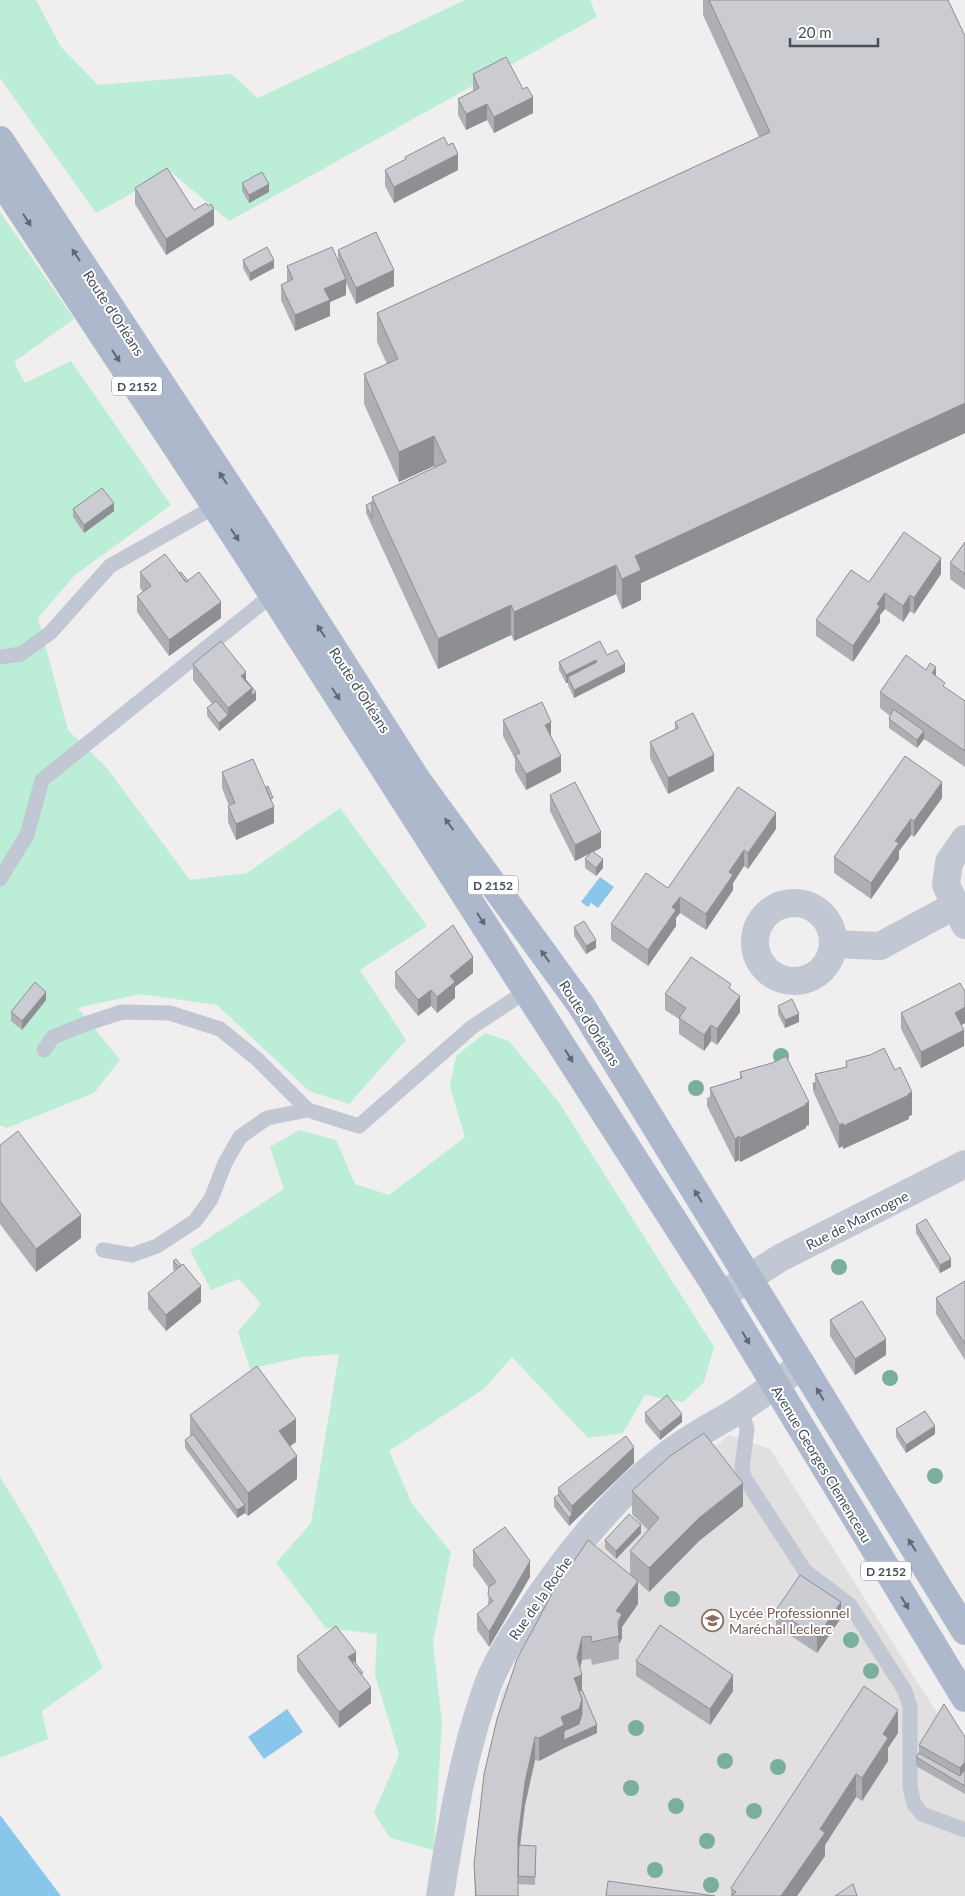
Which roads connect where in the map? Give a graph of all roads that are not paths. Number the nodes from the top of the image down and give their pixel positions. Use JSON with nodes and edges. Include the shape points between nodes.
{"nodes":[{"id":1,"x":0,"y":140,"type":"edge"},
{"id":2,"x":0,"y":179,"type":"edge"},
{"id":3,"x":216,"y":506,"type":"junction"},
{"id":4,"x":272,"y":595,"type":"junction"},
{"id":5,"x":0,"y":657,"type":"edge"},
{"id":6,"x":965,"y":839,"type":"edge"},
{"id":7,"x":0,"y":879,"type":"edge"},
{"id":8,"x":960,"y":915,"type":"edge"},
{"id":9,"x":834,"y":944,"type":"dead end"},
{"id":10,"x":528,"y":990,"type":"junction"},
{"id":11,"x":44,"y":1050,"type":"dead end"},
{"id":12,"x":308,"y":1110,"type":"junction"},
{"id":13,"x":965,"y":1164,"type":"edge"},
{"id":14,"x":103,"y":1250,"type":"dead end"},
{"id":15,"x":695,"y":1255,"type":"joint"},
{"id":16,"x":750,"y":1278,"type":"junction"},
{"id":17,"x":721,"y":1296,"type":"junction"},
{"id":18,"x":802,"y":1365,"type":"junction"},
{"id":19,"x":774,"y":1386,"type":"junction"},
{"id":20,"x":741,"y":1408,"type":"junction"},
{"id":21,"x":965,"y":1631,"type":"edge"},
{"id":22,"x":965,"y":1698,"type":"edge"},
{"id":23,"x":965,"y":1830,"type":"edge"},
{"id":24,"x":440,"y":1896,"type":"edge"}],
"edges":[{"from":16,"to":1,"type":"main road","name":"Route d'Orléans","number":"D 2152","one_way":true,"via":[[581,1005],[417,780],[260,534]]},
{"from":2,"to":3,"type":"main road","name":"Route d'Orléans","number":"D 2152","one_way":true},
{"from":3,"to":4,"type":"main road","name":"Route d'Orléans","number":"D 2152","one_way":true},
{"from":3,"to":5,"type":"lane","via":[[110,566],[50,633],[21,654]]},
{"from":4,"to":7,"type":"lane","via":[[42,780],[27,835]]},
{"from":4,"to":10,"type":"main road","name":"Route d'Orléans","number":"D 2152","one_way":true},
{"from":6,"to":8,"type":"street","via":[[949,862],[946,885]]},
{"from":8,"to":9,"type":"street","via":[[880,946]]},
{"from":10,"to":12,"type":"lane","via":[[472,1027],[359,1126]]},
{"from":10,"to":15,"type":"main road","name":"Route d'Orléans","number":"D 2152","one_way":true},
{"from":11,"to":12,"type":"lane","via":[[53,1037],[122,1012],[170,1013],[220,1029],[257,1059]]},
{"from":12,"to":14,"type":"lane","via":[[267,1118],[240,1137],[225,1163],[211,1199],[195,1221],[156,1246],[132,1256]]},
{"from":13,"to":16,"type":"street","name":"Rue de Marmogne","via":[[780,1258]]},
{"from":15,"to":17,"type":"main road","name":"Avenue Georges Clemenceau","number":"D 2152"},
{"from":16,"to":17,"type":"street","name":"Rue de Marmogne"},
{"from":16,"to":18,"type":"main road","number":"D 2152"},
{"from":17,"to":19,"type":"main road","name":"Avenue Georges Clemenceau","number":"D 2152","one_way":true},
{"from":18,"to":19,"type":"street","name":"Rue de la Roche"},
{"from":21,"to":18,"type":"main road","number":"D 2152","one_way":true},
{"from":19,"to":20,"type":"street","name":"Rue de la Roche"},
{"from":19,"to":22,"type":"main road","name":"Avenue Georges Clemenceau","number":"D 2152","one_way":true},
{"from":20,"to":23,"type":"lane","via":[[747,1429],[742,1467],[744,1477],[805,1571],[850,1605],[905,1691],[910,1707],[910,1787],[914,1804],[922,1814]]},
{"from":20,"to":24,"type":"street","name":"Rue de la Roche","via":[[668,1453],[596,1522],[551,1578],[500,1656],[485,1692],[466,1758]]}]}
